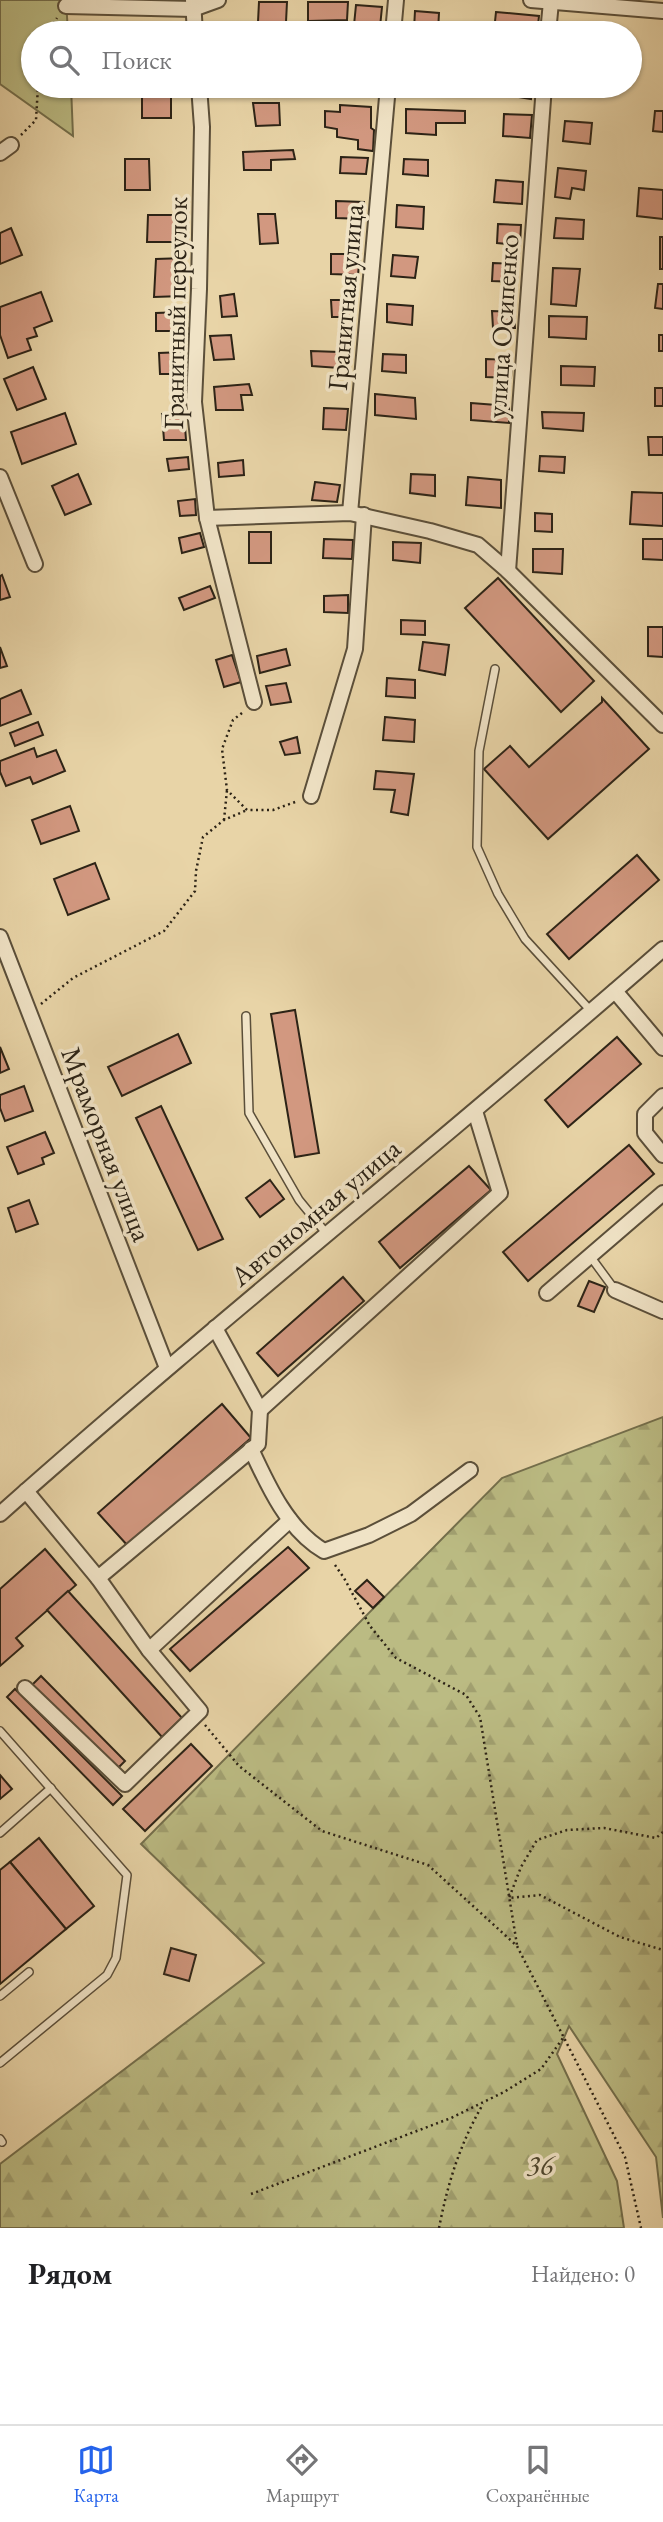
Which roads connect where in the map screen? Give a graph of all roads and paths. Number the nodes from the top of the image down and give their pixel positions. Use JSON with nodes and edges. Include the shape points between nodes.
{"nodes":[{"id":1,"x":218,"y":0,"type":"edge"},
{"id":2,"x":396,"y":0,"type":"edge"},
{"id":3,"x":531,"y":0,"type":"edge"},
{"id":4,"x":551,"y":2,"type":"junction"},
{"id":5,"x":193,"y":4,"type":"edge"},
{"id":6,"x":640,"y":5,"type":"edge"},
{"id":7,"x":66,"y":6,"type":"dead end"},
{"id":8,"x":663,"y":11,"type":"edge"},
{"id":9,"x":394,"y":21,"type":"edge"},
{"id":10,"x":549,"y":21,"type":"edge"},
{"id":11,"x":37,"y":98,"type":"edge"},
{"id":12,"x":200,"y":98,"type":"edge"},
{"id":13,"x":387,"y":98,"type":"edge"},
{"id":14,"x":543,"y":98,"type":"edge"},
{"id":15,"x":6,"y":149,"type":"edge"},
{"id":16,"x":0,"y":477,"type":"edge"},
{"id":17,"x":357,"y":514,"type":"junction"},
{"id":18,"x":207,"y":518,"type":"junction"},
{"id":19,"x":35,"y":564,"type":"dead end"},
{"id":20,"x":508,"y":571,"type":"junction"},
{"id":21,"x":495,"y":669,"type":"dead end"},
{"id":22,"x":254,"y":702,"type":"joint"},
{"id":23,"x":663,"y":725,"type":"edge"},
{"id":24,"x":227,"y":790,"type":"junction"},
{"id":25,"x":311,"y":796,"type":"joint"},
{"id":26,"x":247,"y":810,"type":"junction"},
{"id":27,"x":224,"y":820,"type":"junction"},
{"id":28,"x":0,"y":937,"type":"edge"},
{"id":29,"x":663,"y":949,"type":"edge"},
{"id":30,"x":615,"y":991,"type":"junction"},
{"id":31,"x":592,"y":1011,"type":"junction"},
{"id":32,"x":29,"y":1012,"type":"junction"},
{"id":33,"x":246,"y":1016,"type":"dead end"},
{"id":34,"x":663,"y":1048,"type":"edge"},
{"id":35,"x":663,"y":1096,"type":"edge"},
{"id":36,"x":475,"y":1111,"type":"junction"},
{"id":37,"x":663,"y":1155,"type":"edge"},
{"id":38,"x":663,"y":1193,"type":"edge"},
{"id":39,"x":326,"y":1233,"type":"junction"},
{"id":40,"x":590,"y":1256,"type":"junction"},
{"id":41,"x":615,"y":1290,"type":"joint"},
{"id":42,"x":547,"y":1293,"type":"dead end"},
{"id":43,"x":663,"y":1311,"type":"edge"},
{"id":44,"x":215,"y":1328,"type":"junction"},
{"id":45,"x":167,"y":1368,"type":"junction"},
{"id":46,"x":260,"y":1410,"type":"junction"},
{"id":47,"x":251,"y":1449,"type":"junction"},
{"id":48,"x":470,"y":1470,"type":"dead end"},
{"id":49,"x":26,"y":1491,"type":"junction"},
{"id":50,"x":0,"y":1514,"type":"edge"},
{"id":51,"x":290,"y":1520,"type":"junction"},
{"id":52,"x":324,"y":1551,"type":"junction"},
{"id":53,"x":97,"y":1578,"type":"junction"},
{"id":54,"x":149,"y":1650,"type":"junction"},
{"id":55,"x":25,"y":1688,"type":"dead end"},
{"id":56,"x":200,"y":1712,"type":"junction"},
{"id":57,"x":0,"y":1731,"type":"edge"},
{"id":58,"x":51,"y":1788,"type":"junction"},
{"id":59,"x":663,"y":1832,"type":"edge"},
{"id":60,"x":0,"y":1833,"type":"edge"},
{"id":61,"x":509,"y":1898,"type":"junction"},
{"id":62,"x":517,"y":1946,"type":"junction"},
{"id":63,"x":663,"y":1950,"type":"edge"},
{"id":64,"x":29,"y":1972,"type":"dead end"},
{"id":65,"x":0,"y":1996,"type":"edge"},
{"id":66,"x":563,"y":2038,"type":"junction"},
{"id":67,"x":0,"y":2063,"type":"edge"},
{"id":68,"x":484,"y":2102,"type":"junction"},
{"id":69,"x":251,"y":2194,"type":"dead end"},
{"id":70,"x":439,"y":2228,"type":"edge"},
{"id":71,"x":641,"y":2228,"type":"edge"}],
"edges":[{"from":1,"to":5,"type":"street"},
{"from":2,"to":9,"type":"street"},
{"from":3,"to":4,"type":"street"},
{"from":4,"to":6,"type":"street"},
{"from":4,"to":10,"type":"street"},
{"from":5,"to":7,"type":"street"},
{"from":6,"to":8,"type":"street"},
{"from":11,"to":15,"type":"path","via":[[36,120]]},
{"from":12,"to":18,"type":"street","name":"Гранитный переулок","via":[[194,402]]},
{"from":13,"to":17,"type":"street","name":"Гранитная улица"},
{"from":14,"to":20,"type":"street","name":"улица Осипенко"},
{"from":16,"to":19,"type":"street"},
{"from":17,"to":18,"type":"street"},
{"from":17,"to":20,"type":"street","via":[[478,545]]},
{"from":17,"to":25,"type":"street","name":"Гранитная улица","via":[[355,649]]},
{"from":18,"to":22,"type":"street","name":"Гранитный переулок"},
{"from":20,"to":23,"type":"street"},
{"from":21,"to":31,"type":"lane","via":[[479,751],[477,846],[525,939]]},
{"from":22,"to":24,"type":"path","via":[[233,720],[222,749]]},
{"from":24,"to":26,"type":"path"},
{"from":24,"to":27,"type":"path"},
{"from":25,"to":26,"type":"path","via":[[273,810]]},
{"from":26,"to":27,"type":"path"},
{"from":27,"to":32,"type":"path","via":[[202,837],[195,891],[164,931],[74,978]]},
{"from":28,"to":32,"type":"street","name":"Мраморная улица"},
{"from":29,"to":30,"type":"street","name":"Автономная улица"},
{"from":30,"to":31,"type":"street","name":"Автономная улица"},
{"from":30,"to":34,"type":"street"},
{"from":31,"to":36,"type":"street","name":"Автономная улица"},
{"from":32,"to":45,"type":"street","name":"Мраморная улица"},
{"from":33,"to":39,"type":"lane","via":[[249,1113],[299,1200]]},
{"from":35,"to":37,"type":"street","via":[[645,1114],[645,1133]]},
{"from":36,"to":39,"type":"street","name":"Автономная улица"},
{"from":36,"to":46,"type":"street","via":[[500,1193]]},
{"from":38,"to":40,"type":"street"},
{"from":39,"to":44,"type":"street","name":"Автономная улица"},
{"from":40,"to":41,"type":"lane"},
{"from":40,"to":42,"type":"street"},
{"from":41,"to":43,"type":"street"},
{"from":44,"to":45,"type":"street","name":"Автономная улица"},
{"from":44,"to":46,"type":"street"},
{"from":45,"to":49,"type":"street","name":"Автономная улица"},
{"from":46,"to":47,"type":"street","via":[[258,1444]]},
{"from":47,"to":51,"type":"street"},
{"from":47,"to":53,"type":"street"},
{"from":48,"to":52,"type":"street","via":[[411,1514]]},
{"from":49,"to":50,"type":"street","name":"Автономная улица"},
{"from":49,"to":53,"type":"street"},
{"from":51,"to":52,"type":"street"},
{"from":51,"to":54,"type":"street"},
{"from":52,"to":61,"type":"path","via":[[370,1626],[396,1658],[466,1695],[480,1717]]},
{"from":53,"to":54,"type":"street"},
{"from":54,"to":56,"type":"street"},
{"from":55,"to":56,"type":"street","via":[[125,1784]]},
{"from":56,"to":62,"type":"path","via":[[207,1728],[239,1766],[322,1831],[428,1865]]},
{"from":57,"to":58,"type":"lane"},
{"from":58,"to":60,"type":"lane"},
{"from":58,"to":67,"type":"lane","via":[[127,1875],[116,1958],[107,1975]]},
{"from":59,"to":61,"type":"path","via":[[656,1838],[604,1828],[567,1830],[537,1840]]},
{"from":61,"to":62,"type":"path"},
{"from":61,"to":63,"type":"path","via":[[540,1895],[620,1937]]},
{"from":62,"to":66,"type":"path"},
{"from":64,"to":65,"type":"lane"},
{"from":66,"to":68,"type":"path","via":[[541,2069]]},
{"from":66,"to":71,"type":"path","via":[[625,2157]]},
{"from":68,"to":69,"type":"path"},
{"from":68,"to":70,"type":"path","via":[[447,2185]]}]}
